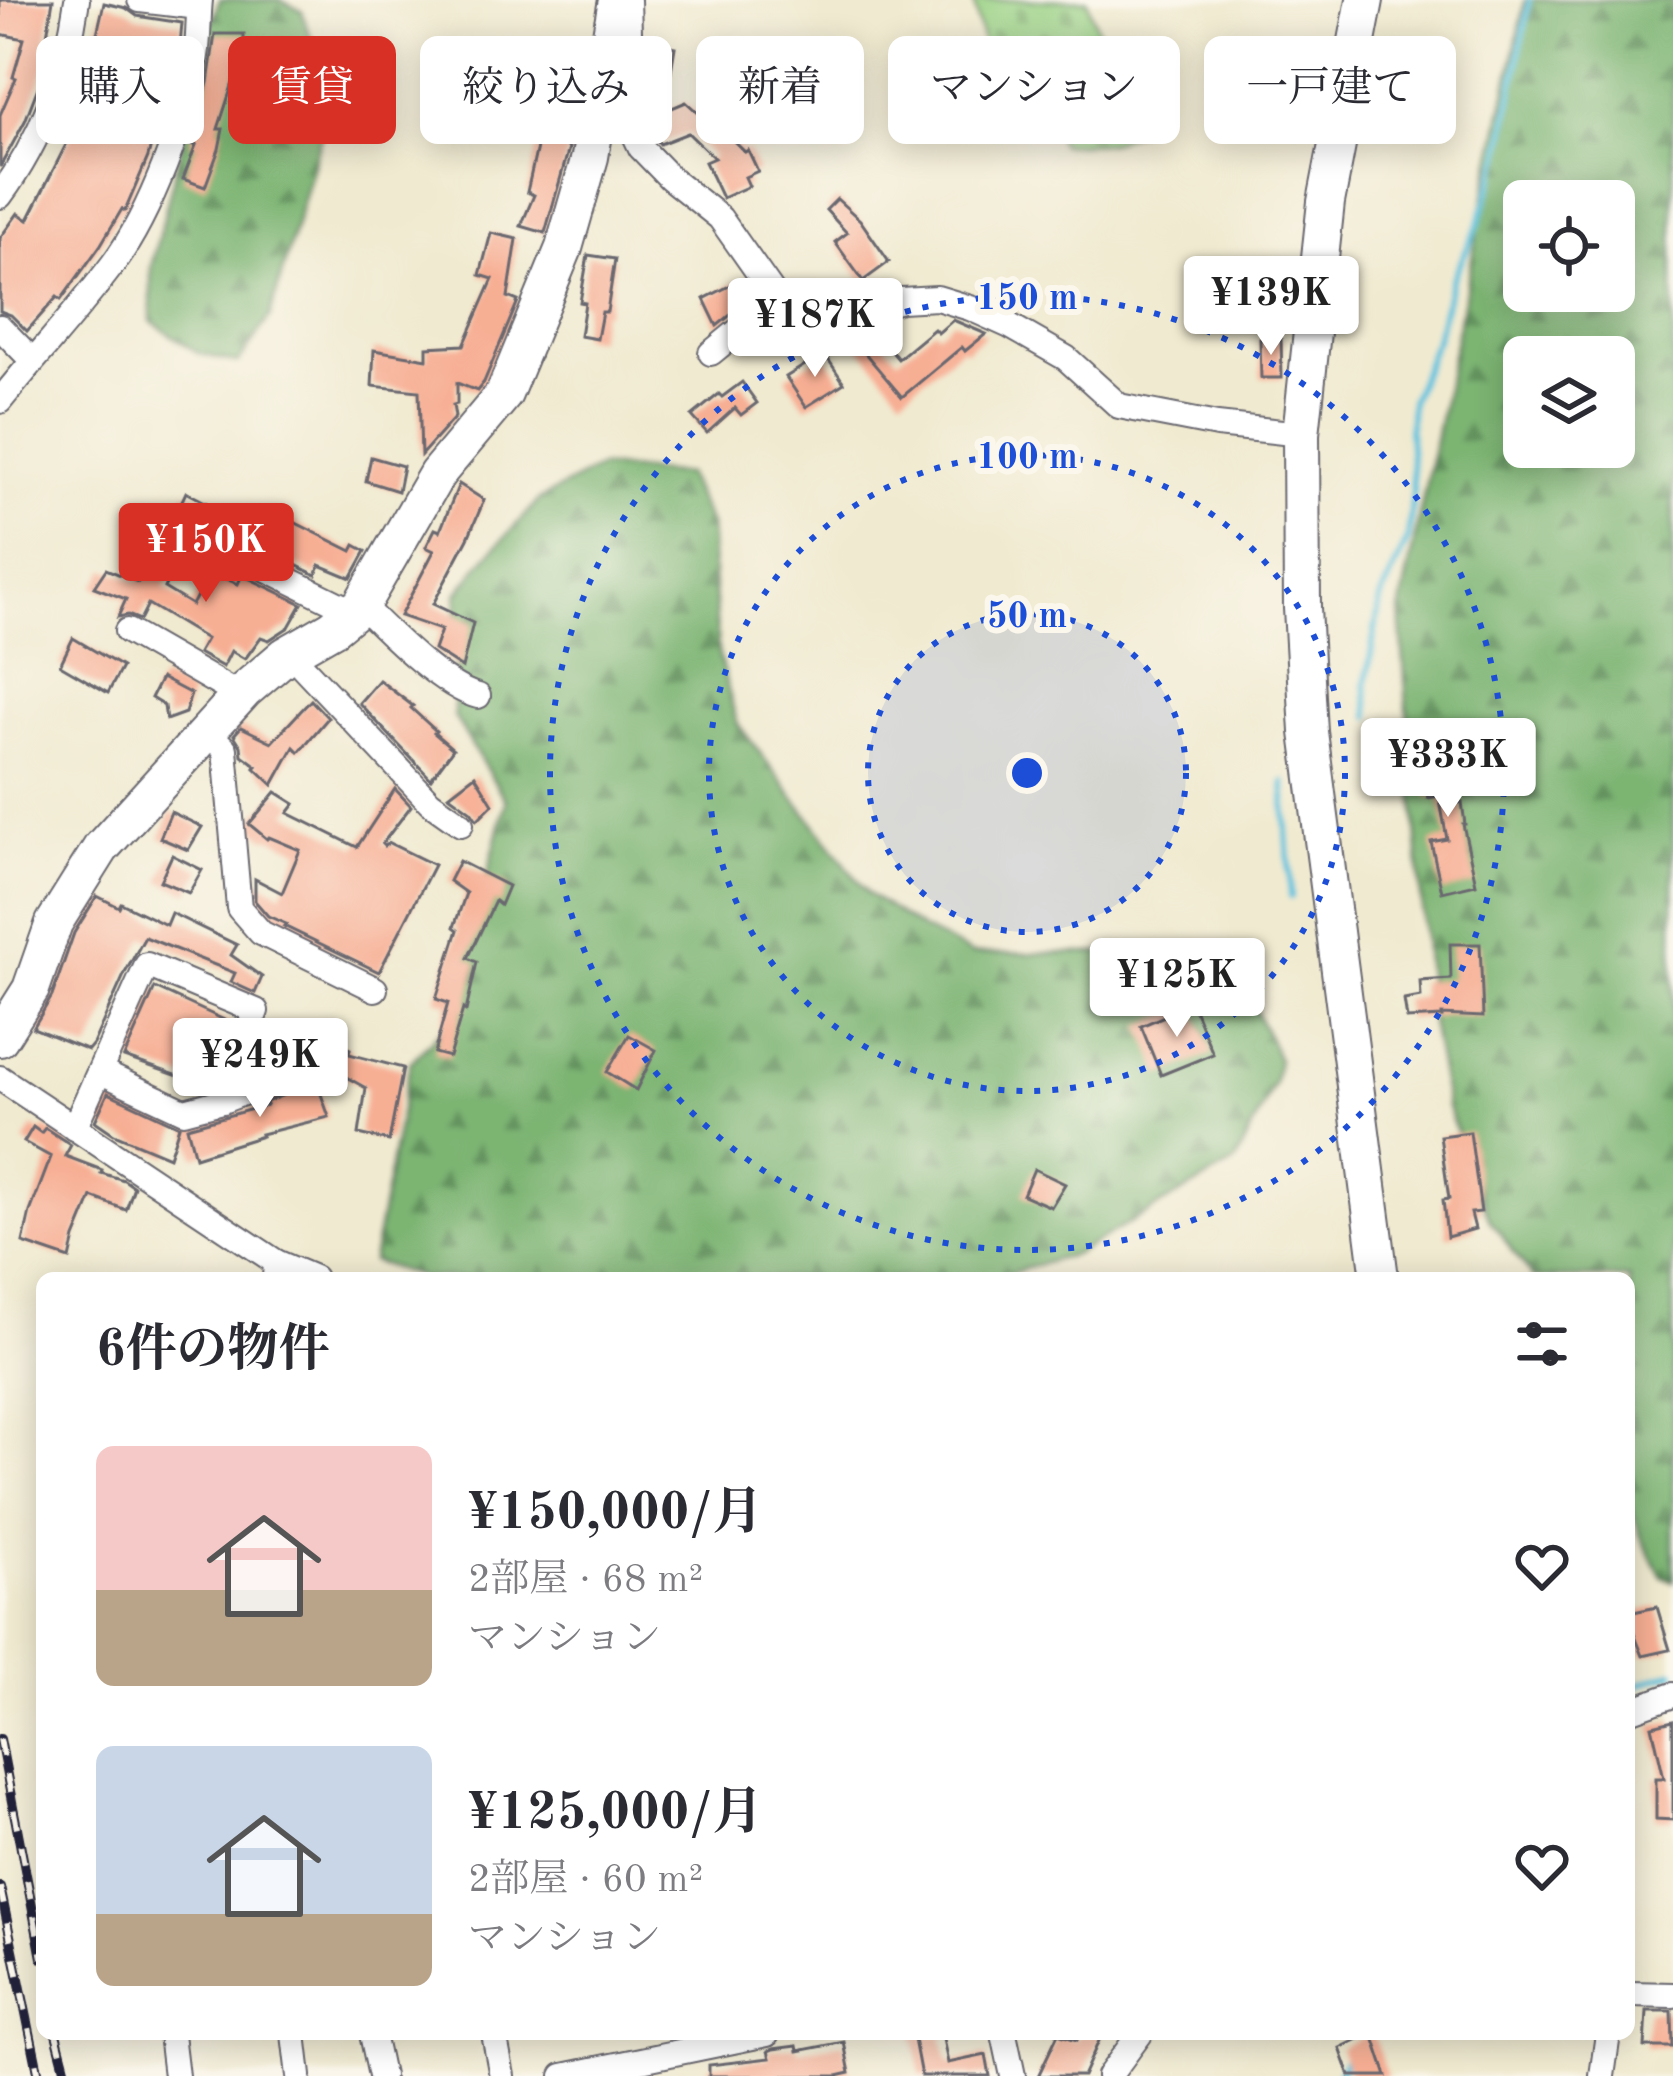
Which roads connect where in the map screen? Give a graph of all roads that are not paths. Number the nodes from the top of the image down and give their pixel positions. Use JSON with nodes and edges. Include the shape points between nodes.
{"nodes":[{"id":1,"x":77,"y":0,"type":"edge"},
{"id":2,"x":140,"y":0,"type":"edge"},
{"id":3,"x":617,"y":0,"type":"edge"},
{"id":4,"x":628,"y":0,"type":"edge"},
{"id":5,"x":1365,"y":0,"type":"edge"},
{"id":6,"x":200,"y":3,"type":"edge"},
{"id":7,"x":0,"y":196,"type":"edge"},
{"id":8,"x":777,"y":299,"type":"junction"},
{"id":9,"x":0,"y":327,"type":"edge"},
{"id":10,"x":711,"y":353,"type":"dead end"},
{"id":11,"x":32,"y":360,"type":"junction"},
{"id":12,"x":0,"y":401,"type":"edge"},
{"id":13,"x":1301,"y":434,"type":"junction"},
{"id":14,"x":166,"y":519,"type":"dead end"},
{"id":15,"x":354,"y":610,"type":"junction"},
{"id":16,"x":127,"y":631,"type":"dead end"},
{"id":17,"x":293,"y":651,"type":"junction"},
{"id":18,"x":478,"y":695,"type":"dead end"},
{"id":19,"x":238,"y":697,"type":"junction"},
{"id":20,"x":207,"y":731,"type":"junction"},
{"id":21,"x":461,"y":824,"type":"dead end"},
{"id":22,"x":375,"y":989,"type":"dead end"},
{"id":23,"x":0,"y":1038,"type":"edge"},
{"id":24,"x":101,"y":1072,"type":"junction"},
{"id":25,"x":0,"y":1078,"type":"edge"},
{"id":26,"x":277,"y":1080,"type":"dead end"},
{"id":27,"x":222,"y":1101,"type":"junction"},
{"id":28,"x":74,"y":1128,"type":"junction"},
{"id":29,"x":275,"y":1270,"type":"edge"},
{"id":30,"x":1379,"y":1272,"type":"edge"},
{"id":31,"x":1673,"y":1695,"type":"edge"},
{"id":32,"x":1635,"y":1710,"type":"edge"},
{"id":33,"x":1635,"y":1994,"type":"edge"},
{"id":34,"x":1673,"y":1996,"type":"edge"},
{"id":35,"x":172,"y":2040,"type":"edge"},
{"id":36,"x":295,"y":2040,"type":"edge"},
{"id":37,"x":373,"y":2040,"type":"edge"},
{"id":38,"x":495,"y":2040,"type":"edge"},
{"id":39,"x":741,"y":2040,"type":"edge"},
{"id":40,"x":1005,"y":2040,"type":"edge"},
{"id":41,"x":1136,"y":2040,"type":"edge"},
{"id":42,"x":1607,"y":2040,"type":"edge"},
{"id":43,"x":617,"y":2071,"type":"edge"},
{"id":44,"x":176,"y":2076,"type":"edge"},
{"id":45,"x":299,"y":2076,"type":"edge"},
{"id":46,"x":381,"y":2076,"type":"edge"},
{"id":47,"x":502,"y":2076,"type":"edge"},
{"id":48,"x":563,"y":2076,"type":"edge"},
{"id":49,"x":1013,"y":2076,"type":"edge"},
{"id":50,"x":1109,"y":2076,"type":"edge"},
{"id":51,"x":1602,"y":2076,"type":"edge"}],
"edges":[{"from":1,"to":7,"type":"street","via":[[58,85]]},
{"from":2,"to":6,"type":"street"},
{"from":3,"to":15,"type":"street","via":[[584,179],[504,394],[437,474]]},
{"from":4,"to":8,"type":"street","via":[[632,129],[641,148],[720,218]]},
{"from":5,"to":13,"type":"street","via":[[1326,202]]},
{"from":6,"to":11,"type":"street","via":[[182,110],[139,221],[116,261]]},
{"from":8,"to":10,"type":"street"},
{"from":8,"to":13,"type":"street","via":[[834,321],[937,298],[1066,358],[1119,406]]},
{"from":9,"to":11,"type":"street"},
{"from":11,"to":12,"type":"street"},
{"from":13,"to":30,"type":"street","via":[[1309,732]]},
{"from":14,"to":15,"type":"street"},
{"from":15,"to":17,"type":"street"},
{"from":15,"to":18,"type":"street","via":[[446,681]]},
{"from":16,"to":19,"type":"street"},
{"from":17,"to":19,"type":"street"},
{"from":17,"to":21,"type":"street","via":[[430,802]]},
{"from":19,"to":20,"type":"street"},
{"from":20,"to":22,"type":"street","via":[[225,749],[238,908],[261,932]]},
{"from":20,"to":23,"type":"street","via":[[101,848],[54,923],[31,989]]},
{"from":24,"to":27,"type":"street","via":[[184,1111]]},
{"from":24,"to":27,"type":"street","via":[[147,964],[256,1011]]},
{"from":24,"to":28,"type":"street"},
{"from":25,"to":28,"type":"street"},
{"from":26,"to":27,"type":"street"},
{"from":28,"to":29,"type":"street"},
{"from":31,"to":32,"type":"street"},
{"from":33,"to":34,"type":"street"},
{"from":35,"to":44,"type":"street"},
{"from":36,"to":45,"type":"street"},
{"from":37,"to":46,"type":"street"},
{"from":38,"to":47,"type":"street"},
{"from":39,"to":43,"type":"street"},
{"from":40,"to":49,"type":"street"},
{"from":41,"to":50,"type":"street"},
{"from":42,"to":51,"type":"street"},
{"from":43,"to":48,"type":"street"}]}
